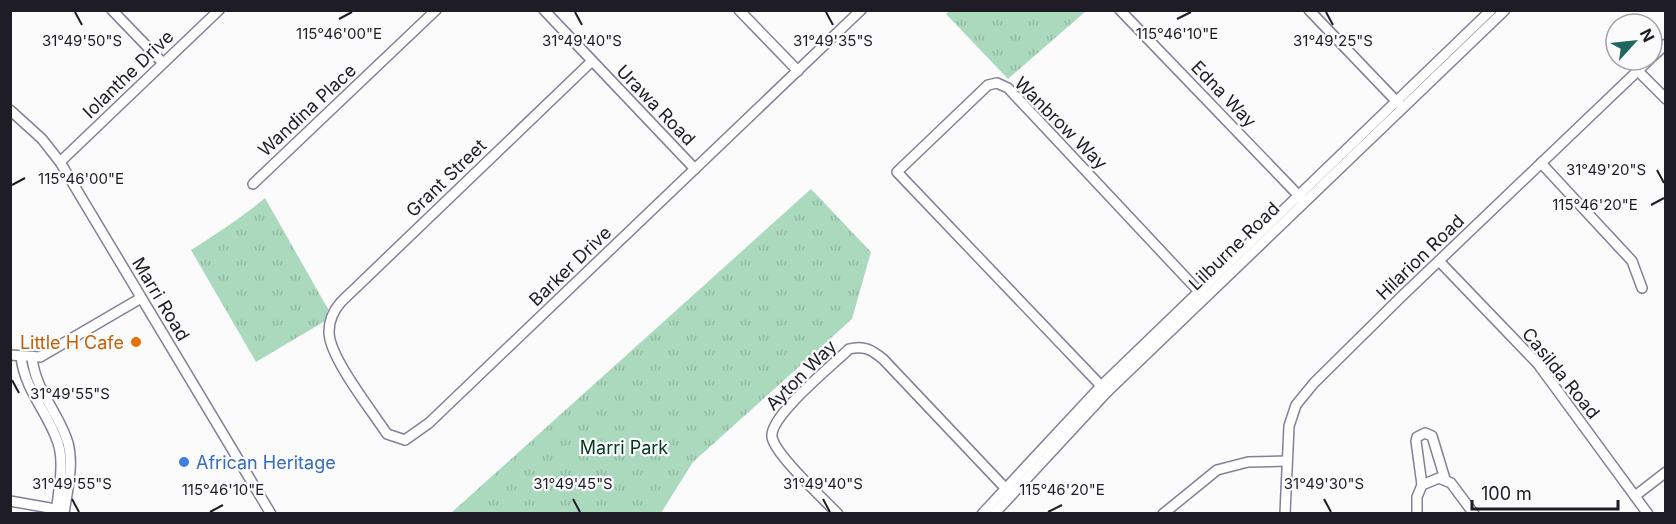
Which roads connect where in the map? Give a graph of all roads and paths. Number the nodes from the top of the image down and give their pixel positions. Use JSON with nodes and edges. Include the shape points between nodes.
{"nodes":[{"id":1,"x":112,"y":10,"type":"edge"},
{"id":2,"x":219,"y":10,"type":"edge"},
{"id":3,"x":436,"y":10,"type":"edge"},
{"id":4,"x":544,"y":10,"type":"edge"},
{"id":5,"x":740,"y":10,"type":"edge"},
{"id":6,"x":861,"y":10,"type":"edge"},
{"id":7,"x":1120,"y":10,"type":"edge"},
{"id":8,"x":1309,"y":10,"type":"edge"},
{"id":9,"x":1491,"y":10,"type":"edge"},
{"id":10,"x":1505,"y":10,"type":"edge"},
{"id":11,"x":591,"y":61,"type":"junction"},
{"id":12,"x":163,"y":63,"type":"junction"},
{"id":13,"x":798,"y":71,"type":"junction"},
{"id":14,"x":1637,"y":72,"type":"edge"},
{"id":15,"x":1639,"y":72,"type":"edge"},
{"id":16,"x":1665,"y":99,"type":"edge"},
{"id":17,"x":1399,"y":104,"type":"junction"},
{"id":18,"x":10,"y":110,"type":"edge"},
{"id":19,"x":60,"y":162,"type":"junction"},
{"id":20,"x":1541,"y":163,"type":"junction"},
{"id":21,"x":695,"y":169,"type":"junction"},
{"id":22,"x":253,"y":184,"type":"dead end"},
{"id":23,"x":1301,"y":198,"type":"junction"},
{"id":24,"x":1439,"y":261,"type":"junction"},
{"id":25,"x":1642,"y":288,"type":"dead end"},
{"id":26,"x":1201,"y":293,"type":"junction"},
{"id":27,"x":141,"y":298,"type":"junction"},
{"id":28,"x":329,"y":323,"type":"joint"},
{"id":29,"x":10,"y":355,"type":"edge"},
{"id":30,"x":21,"y":357,"type":"junction"},
{"id":31,"x":32,"y":357,"type":"junction"},
{"id":32,"x":1104,"y":389,"type":"junction"},
{"id":33,"x":1287,"y":461,"type":"junction"},
{"id":34,"x":1665,"y":472,"type":"edge"},
{"id":35,"x":1445,"y":479,"type":"junction"},
{"id":36,"x":1422,"y":485,"type":"junction"},
{"id":37,"x":1009,"y":491,"type":"junction"},
{"id":38,"x":1635,"y":496,"type":"junction"},
{"id":39,"x":10,"y":501,"type":"edge"},
{"id":40,"x":60,"y":511,"type":"edge"},
{"id":41,"x":271,"y":513,"type":"edge"},
{"id":42,"x":838,"y":513,"type":"edge"},
{"id":43,"x":982,"y":513,"type":"edge"},
{"id":44,"x":994,"y":513,"type":"edge"},
{"id":45,"x":1163,"y":513,"type":"edge"},
{"id":46,"x":1285,"y":513,"type":"edge"},
{"id":47,"x":1417,"y":513,"type":"edge"},
{"id":48,"x":1474,"y":513,"type":"edge"},
{"id":49,"x":1648,"y":513,"type":"edge"}],
"edges":[{"from":1,"to":12,"type":"street"},
{"from":2,"to":12,"type":"street","name":"Iolanthe Drive"},
{"from":3,"to":22,"type":"street","name":"Wandina Place"},
{"from":4,"to":11,"type":"street","name":"Urawa Road"},
{"from":5,"to":13,"type":"street"},
{"from":6,"to":13,"type":"street","name":"Barker Drive"},
{"from":7,"to":23,"type":"street","name":"Edna Way"},
{"from":8,"to":17,"type":"street"},
{"from":9,"to":17,"type":"street","name":"Lilburne Road"},
{"from":10,"to":17,"type":"street","name":"Lilburne Road"},
{"from":11,"to":21,"type":"street","name":"Urawa Road"},
{"from":11,"to":28,"type":"street","name":"Grant Street","via":[[341,302]]},
{"from":12,"to":19,"type":"street","name":"Iolanthe Drive"},
{"from":13,"to":21,"type":"street","name":"Barker Drive"},
{"from":14,"to":20,"type":"street","name":"Hilarion Road"},
{"from":15,"to":16,"type":"street"},
{"from":17,"to":23,"type":"street","name":"Lilburne Road"},
{"from":18,"to":19,"type":"street","name":"Marri Road"},
{"from":19,"to":27,"type":"street","name":"Marri Road"},
{"from":20,"to":24,"type":"street","name":"Hilarion Road"},
{"from":20,"to":25,"type":"street","via":[[1632,261]]},
{"from":21,"to":28,"type":"street","name":"Barker Drive","via":[[409,438],[387,434],[335,354],[328,334]]},
{"from":23,"to":26,"type":"street","name":"Lilburne Road"},
{"from":24,"to":33,"type":"street","name":"Hilarion Road","via":[[1296,405],[1289,426]]},
{"from":24,"to":38,"type":"street","name":"Casilda Road","via":[[1538,364]]},
{"from":26,"to":32,"type":"street","name":"Lilburne Road"},
{"from":26,"to":32,"type":"street","name":"Wanbrow Way","via":[[1008,88],[997,83],[988,85],[897,172]]},
{"from":27,"to":31,"type":"street","via":[[48,353]]},
{"from":27,"to":41,"type":"street","name":"Marri Road"},
{"from":29,"to":30,"type":"street"},
{"from":30,"to":31,"type":"street"},
{"from":30,"to":40,"type":"street","via":[[31,394],[61,454]]},
{"from":31,"to":40,"type":"street","via":[[37,383],[68,444],[70,462]]},
{"from":32,"to":37,"type":"street","name":"Lilburne Road"},
{"from":33,"to":45,"type":"street","via":[[1248,462],[1217,470]]},
{"from":33,"to":46,"type":"street","name":"Hilarion Road"},
{"from":34,"to":38,"type":"street"},
{"from":35,"to":36,"type":"street","via":[[1433,479]]},
{"from":35,"to":36,"type":"street","via":[[1432,436],[1425,432],[1416,441]]},
{"from":35,"to":48,"type":"street"},
{"from":36,"to":47,"type":"street"},
{"from":37,"to":42,"type":"street","name":"Ayton Way","via":[[883,359],[867,348],[857,347],[849,349],[773,426],[772,436],[782,454]]},
{"from":37,"to":43,"type":"street","name":"Lilburne Road"},
{"from":37,"to":44,"type":"street","name":"Lilburne Road"},
{"from":38,"to":49,"type":"street","name":"Casilda Road"},
{"from":39,"to":40,"type":"street"}]}
